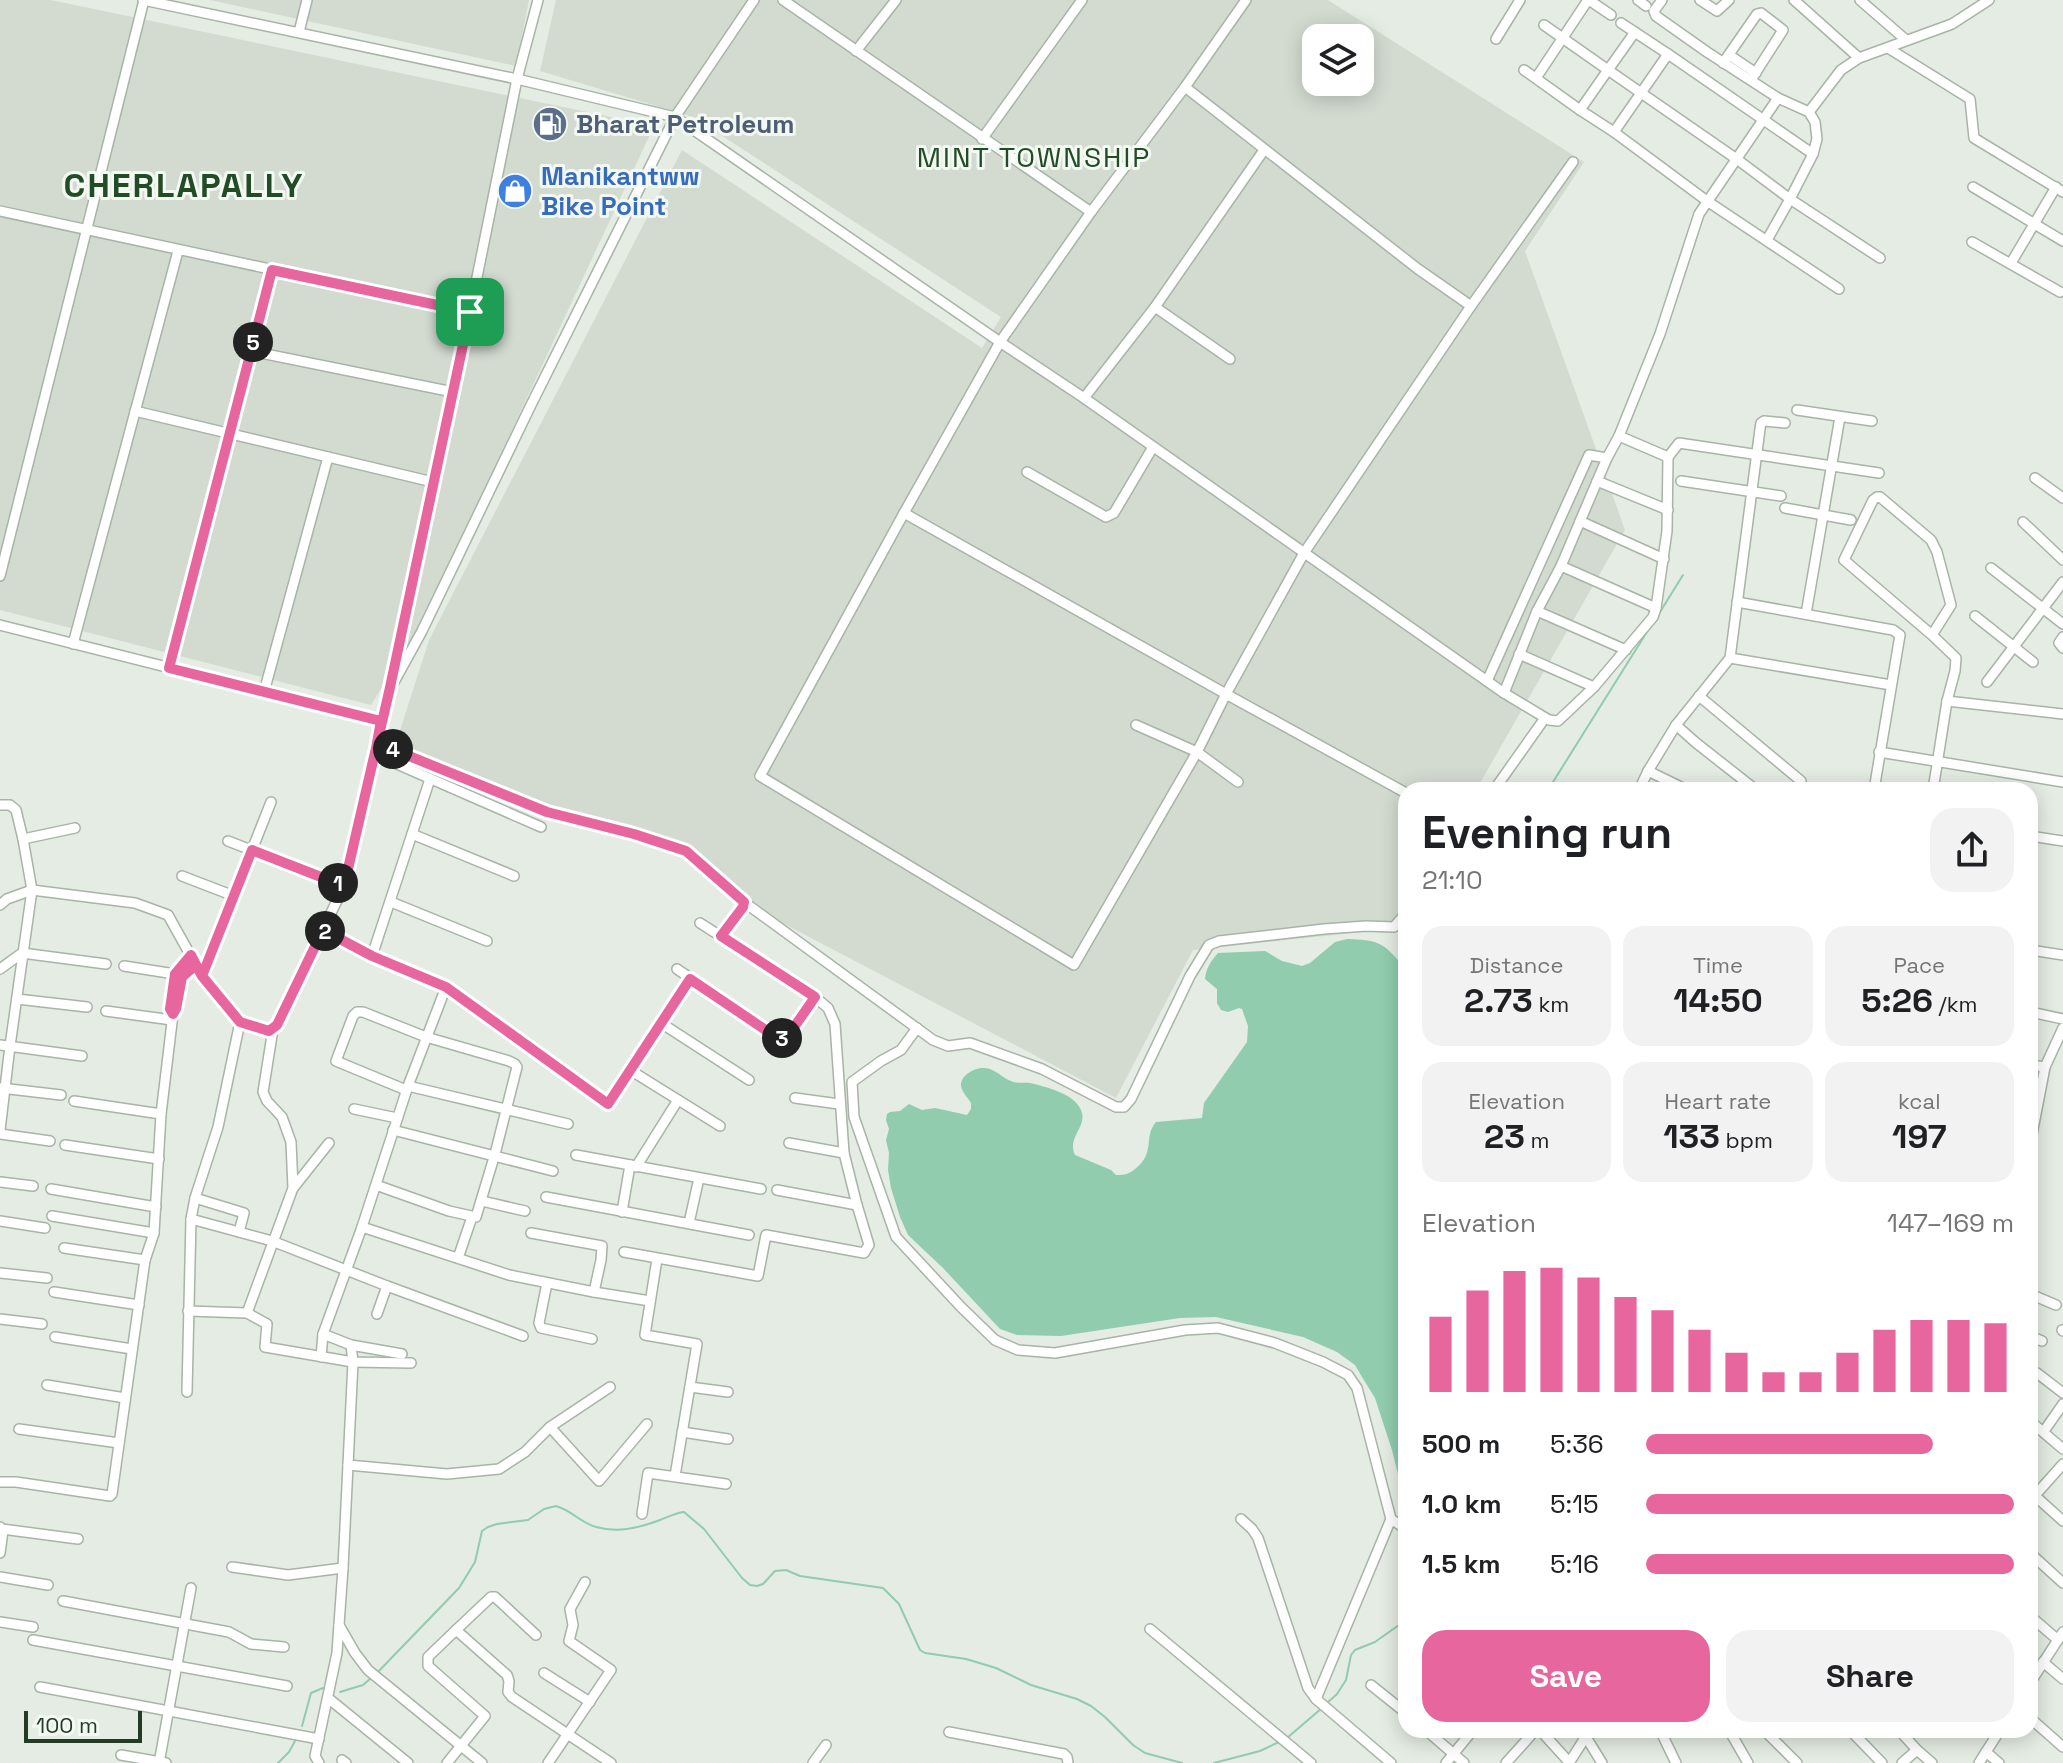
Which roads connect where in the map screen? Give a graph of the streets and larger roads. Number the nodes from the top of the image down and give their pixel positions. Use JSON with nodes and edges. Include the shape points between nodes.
{"nodes":[{"id":1,"x":144,"y":0,"type":"edge"},
{"id":2,"x":307,"y":0,"type":"edge"},
{"id":3,"x":538,"y":0,"type":"edge"},
{"id":4,"x":754,"y":0,"type":"edge"},
{"id":5,"x":783,"y":0,"type":"edge"},
{"id":6,"x":896,"y":0,"type":"edge"},
{"id":7,"x":1082,"y":0,"type":"edge"},
{"id":8,"x":1246,"y":0,"type":"edge"},
{"id":9,"x":1520,"y":0,"type":"edge"},
{"id":10,"x":1589,"y":0,"type":"edge"},
{"id":11,"x":1662,"y":0,"type":"edge"},
{"id":12,"x":1700,"y":0,"type":"edge"},
{"id":13,"x":1729,"y":0,"type":"edge"},
{"id":14,"x":1794,"y":0,"type":"edge"},
{"id":15,"x":1989,"y":0,"type":"edge"},
{"id":16,"x":1867,"y":2,"type":"edge"},
{"id":17,"x":1611,"y":15,"type":"dead end"},
{"id":18,"x":1621,"y":23,"type":"dead end"},
{"id":19,"x":1544,"y":25,"type":"dead end"},
{"id":20,"x":299,"y":32,"type":"junction"},
{"id":21,"x":1635,"y":32,"type":"junction"},
{"id":22,"x":1496,"y":39,"type":"dead end"},
{"id":23,"x":1563,"y":39,"type":"junction"},
{"id":24,"x":1906,"y":40,"type":"junction"},
{"id":25,"x":1888,"y":48,"type":"junction"},
{"id":26,"x":856,"y":51,"type":"junction"},
{"id":27,"x":1668,"y":54,"type":"junction"},
{"id":28,"x":1859,"y":58,"type":"junction"},
{"id":29,"x":1726,"y":59,"type":"junction"},
{"id":30,"x":1524,"y":70,"type":"dead end"},
{"id":31,"x":1608,"y":70,"type":"junction"},
{"id":32,"x":1753,"y":77,"type":"junction"},
{"id":33,"x":1536,"y":78,"type":"junction"},
{"id":34,"x":517,"y":79,"type":"junction"},
{"id":35,"x":1185,"y":87,"type":"junction"},
{"id":36,"x":1639,"y":92,"type":"junction"},
{"id":37,"x":1778,"y":98,"type":"junction"},
{"id":38,"x":1580,"y":110,"type":"junction"},
{"id":39,"x":1809,"y":112,"type":"junction"},
{"id":40,"x":675,"y":117,"type":"junction"},
{"id":41,"x":1763,"y":120,"type":"junction"},
{"id":42,"x":1614,"y":132,"type":"junction"},
{"id":43,"x":982,"y":139,"type":"junction"},
{"id":44,"x":1264,"y":150,"type":"junction"},
{"id":45,"x":1813,"y":154,"type":"junction"},
{"id":46,"x":1738,"y":160,"type":"junction"},
{"id":47,"x":1573,"y":162,"type":"dead end"},
{"id":48,"x":1973,"y":187,"type":"dead end"},
{"id":49,"x":2059,"y":190,"type":"edge"},
{"id":50,"x":1790,"y":199,"type":"junction"},
{"id":51,"x":1707,"y":201,"type":"junction"},
{"id":52,"x":0,"y":211,"type":"edge"},
{"id":53,"x":1091,"y":212,"type":"junction"},
{"id":54,"x":2034,"y":224,"type":"junction"},
{"id":55,"x":86,"y":230,"type":"junction"},
{"id":56,"x":1767,"y":240,"type":"junction"},
{"id":57,"x":2063,"y":241,"type":"edge"},
{"id":58,"x":1972,"y":242,"type":"dead end"},
{"id":59,"x":178,"y":251,"type":"junction"},
{"id":60,"x":1880,"y":258,"type":"dead end"},
{"id":61,"x":2011,"y":263,"type":"junction"},
{"id":62,"x":272,"y":270,"type":"junction"},
{"id":63,"x":1839,"y":289,"type":"dead end"},
{"id":64,"x":2060,"y":292,"type":"dead end"},
{"id":65,"x":1471,"y":306,"type":"junction"},
{"id":66,"x":1155,"y":307,"type":"junction"},
{"id":67,"x":470,"y":312,"type":"junction"},
{"id":68,"x":1000,"y":342,"type":"junction"},
{"id":69,"x":251,"y":351,"type":"junction"},
{"id":70,"x":1230,"y":359,"type":"dead end"},
{"id":71,"x":453,"y":392,"type":"junction"},
{"id":72,"x":1084,"y":398,"type":"junction"},
{"id":73,"x":1797,"y":410,"type":"dead end"},
{"id":74,"x":135,"y":411,"type":"junction"},
{"id":75,"x":1840,"y":417,"type":"junction"},
{"id":76,"x":1872,"y":421,"type":"dead end"},
{"id":77,"x":1785,"y":423,"type":"dead end"},
{"id":78,"x":230,"y":434,"type":"junction"},
{"id":79,"x":1619,"y":436,"type":"junction"},
{"id":80,"x":1153,"y":447,"type":"junction"},
{"id":81,"x":1756,"y":454,"type":"junction"},
{"id":82,"x":328,"y":457,"type":"junction"},
{"id":83,"x":1668,"y":457,"type":"junction"},
{"id":84,"x":1607,"y":458,"type":"junction"},
{"id":85,"x":1832,"y":465,"type":"junction"},
{"id":86,"x":1027,"y":472,"type":"dead end"},
{"id":87,"x":1879,"y":473,"type":"dead end"},
{"id":88,"x":2035,"y":478,"type":"dead end"},
{"id":89,"x":1597,"y":481,"type":"junction"},
{"id":90,"x":1681,"y":481,"type":"dead end"},
{"id":91,"x":433,"y":482,"type":"junction"},
{"id":92,"x":1752,"y":490,"type":"junction"},
{"id":93,"x":1781,"y":496,"type":"dead end"},
{"id":94,"x":2063,"y":498,"type":"edge"},
{"id":95,"x":1785,"y":508,"type":"dead end"},
{"id":96,"x":1668,"y":510,"type":"junction"},
{"id":97,"x":904,"y":513,"type":"junction"},
{"id":98,"x":1823,"y":515,"type":"junction"},
{"id":99,"x":1851,"y":520,"type":"dead end"},
{"id":100,"x":1580,"y":521,"type":"junction"},
{"id":101,"x":2023,"y":522,"type":"dead end"},
{"id":102,"x":1304,"y":553,"type":"junction"},
{"id":103,"x":1664,"y":559,"type":"junction"},
{"id":104,"x":2063,"y":560,"type":"edge"},
{"id":105,"x":1561,"y":566,"type":"junction"},
{"id":106,"x":1991,"y":568,"type":"dead end"},
{"id":107,"x":0,"y":576,"type":"edge"},
{"id":108,"x":2063,"y":582,"type":"edge"},
{"id":109,"x":1737,"y":602,"type":"junction"},
{"id":110,"x":1656,"y":608,"type":"junction"},
{"id":111,"x":2044,"y":609,"type":"junction"},
{"id":112,"x":1537,"y":611,"type":"junction"},
{"id":113,"x":1806,"y":614,"type":"junction"},
{"id":114,"x":1975,"y":616,"type":"dead end"},
{"id":115,"x":2063,"y":624,"type":"edge"},
{"id":116,"x":0,"y":625,"type":"edge"},
{"id":117,"x":1932,"y":635,"type":"junction"},
{"id":118,"x":2063,"y":637,"type":"edge"},
{"id":119,"x":73,"y":644,"type":"junction"},
{"id":120,"x":2014,"y":646,"type":"junction"},
{"id":121,"x":2063,"y":648,"type":"edge"},
{"id":122,"x":1626,"y":650,"type":"junction"},
{"id":123,"x":1519,"y":654,"type":"junction"},
{"id":124,"x":1730,"y":658,"type":"junction"},
{"id":125,"x":2033,"y":662,"type":"dead end"},
{"id":126,"x":169,"y":668,"type":"junction"},
{"id":127,"x":1487,"y":681,"type":"junction"},
{"id":128,"x":1987,"y":682,"type":"dead end"},
{"id":129,"x":1891,"y":685,"type":"junction"},
{"id":130,"x":1594,"y":687,"type":"junction"},
{"id":131,"x":264,"y":692,"type":"junction"},
{"id":132,"x":389,"y":692,"type":"junction"},
{"id":133,"x":1504,"y":693,"type":"junction"},
{"id":134,"x":1226,"y":694,"type":"junction"},
{"id":135,"x":1699,"y":696,"type":"junction"},
{"id":136,"x":1947,"y":701,"type":"junction"},
{"id":137,"x":2063,"y":714,"type":"edge"},
{"id":138,"x":1545,"y":718,"type":"junction"},
{"id":139,"x":381,"y":721,"type":"junction"},
{"id":140,"x":1136,"y":725,"type":"dead end"},
{"id":141,"x":1676,"y":725,"type":"junction"},
{"id":142,"x":377,"y":743,"type":"junction"},
{"id":143,"x":1197,"y":752,"type":"junction"},
{"id":144,"x":1879,"y":752,"type":"junction"},
{"id":145,"x":374,"y":754,"type":"junction"},
{"id":146,"x":1937,"y":763,"type":"junction"},
{"id":147,"x":1648,"y":771,"type":"junction"},
{"id":148,"x":430,"y":779,"type":"junction"},
{"id":149,"x":1801,"y":781,"type":"dead end"},
{"id":150,"x":1238,"y":782,"type":"dead end"},
{"id":151,"x":1500,"y":782,"type":"edge"},
{"id":152,"x":1643,"y":782,"type":"edge"},
{"id":153,"x":1671,"y":782,"type":"edge"},
{"id":154,"x":1746,"y":782,"type":"edge"},
{"id":155,"x":1875,"y":782,"type":"edge"},
{"id":156,"x":1934,"y":782,"type":"edge"},
{"id":157,"x":2063,"y":782,"type":"edge"},
{"id":158,"x":1398,"y":789,"type":"edge"},
{"id":159,"x":271,"y":802,"type":"dead end"},
{"id":160,"x":0,"y":805,"type":"edge"},
{"id":161,"x":541,"y":827,"type":"dead end"},
{"id":162,"x":75,"y":828,"type":"dead end"},
{"id":163,"x":412,"y":834,"type":"junction"},
{"id":164,"x":2038,"y":837,"type":"edge"},
{"id":165,"x":23,"y":839,"type":"junction"},
{"id":166,"x":228,"y":841,"type":"dead end"},
{"id":167,"x":2063,"y":841,"type":"edge"},
{"id":168,"x":252,"y":850,"type":"junction"},
{"id":169,"x":182,"y":876,"type":"dead end"},
{"id":170,"x":514,"y":876,"type":"dead end"},
{"id":171,"x":344,"y":886,"type":"junction"},
{"id":172,"x":32,"y":890,"type":"junction"},
{"id":173,"x":234,"y":896,"type":"junction"},
{"id":174,"x":391,"y":902,"type":"junction"},
{"id":175,"x":744,"y":902,"type":"junction"},
{"id":176,"x":0,"y":905,"type":"edge"},
{"id":177,"x":1398,"y":922,"type":"edge"},
{"id":178,"x":700,"y":923,"type":"dead end"},
{"id":179,"x":323,"y":930,"type":"junction"},
{"id":180,"x":721,"y":936,"type":"junction"},
{"id":181,"x":487,"y":941,"type":"dead end"},
{"id":182,"x":2038,"y":951,"type":"edge"},
{"id":183,"x":22,"y":953,"type":"junction"},
{"id":184,"x":2063,"y":955,"type":"edge"},
{"id":185,"x":372,"y":956,"type":"junction"},
{"id":186,"x":193,"y":960,"type":"junction"},
{"id":187,"x":106,"y":964,"type":"dead end"},
{"id":188,"x":124,"y":966,"type":"dead end"},
{"id":189,"x":0,"y":969,"type":"edge"},
{"id":190,"x":677,"y":969,"type":"dead end"},
{"id":191,"x":175,"y":974,"type":"junction"},
{"id":192,"x":202,"y":976,"type":"junction"},
{"id":193,"x":690,"y":979,"type":"junction"},
{"id":194,"x":446,"y":987,"type":"junction"},
{"id":195,"x":815,"y":997,"type":"junction"},
{"id":196,"x":17,"y":999,"type":"junction"},
{"id":197,"x":87,"y":1007,"type":"dead end"},
{"id":198,"x":106,"y":1011,"type":"dead end"},
{"id":199,"x":2038,"y":1014,"type":"edge"},
{"id":200,"x":172,"y":1017,"type":"junction"},
{"id":201,"x":2063,"y":1019,"type":"edge"},
{"id":202,"x":240,"y":1022,"type":"junction"},
{"id":203,"x":661,"y":1023,"type":"junction"},
{"id":204,"x":917,"y":1028,"type":"junction"},
{"id":205,"x":2063,"y":1028,"type":"edge"},
{"id":206,"x":273,"y":1029,"type":"junction"},
{"id":207,"x":426,"y":1037,"type":"junction"},
{"id":208,"x":5,"y":1046,"type":"edge"},
{"id":209,"x":82,"y":1056,"type":"dead end"},
{"id":210,"x":2038,"y":1066,"type":"edge"},
{"id":211,"x":2045,"y":1067,"type":"junction"},
{"id":212,"x":630,"y":1070,"type":"junction"},
{"id":213,"x":749,"y":1080,"type":"dead end"},
{"id":214,"x":2,"y":1088,"type":"edge"},
{"id":215,"x":407,"y":1088,"type":"junction"},
{"id":216,"x":61,"y":1095,"type":"dead end"},
{"id":217,"x":795,"y":1098,"type":"dead end"},
{"id":218,"x":678,"y":1100,"type":"junction"},
{"id":219,"x":74,"y":1101,"type":"dead end"},
{"id":220,"x":2038,"y":1103,"type":"edge"},
{"id":221,"x":839,"y":1104,"type":"junction"},
{"id":222,"x":506,"y":1108,"type":"junction"},
{"id":223,"x":354,"y":1109,"type":"dead end"},
{"id":224,"x":161,"y":1114,"type":"junction"},
{"id":225,"x":397,"y":1118,"type":"junction"},
{"id":226,"x":568,"y":1124,"type":"dead end"},
{"id":227,"x":720,"y":1126,"type":"dead end"},
{"id":228,"x":393,"y":1130,"type":"junction"},
{"id":229,"x":0,"y":1132,"type":"edge"},
{"id":230,"x":50,"y":1141,"type":"dead end"},
{"id":231,"x":329,"y":1143,"type":"dead end"},
{"id":232,"x":789,"y":1143,"type":"dead end"},
{"id":233,"x":65,"y":1145,"type":"dead end"},
{"id":234,"x":844,"y":1153,"type":"junction"},
{"id":235,"x":495,"y":1154,"type":"junction"},
{"id":236,"x":576,"y":1155,"type":"dead end"},
{"id":237,"x":159,"y":1159,"type":"junction"},
{"id":238,"x":633,"y":1166,"type":"junction"},
{"id":239,"x":553,"y":1171,"type":"dead end"},
{"id":240,"x":699,"y":1178,"type":"junction"},
{"id":241,"x":0,"y":1182,"type":"edge"},
{"id":242,"x":376,"y":1185,"type":"junction"},
{"id":243,"x":33,"y":1186,"type":"dead end"},
{"id":244,"x":293,"y":1188,"type":"junction"},
{"id":245,"x":51,"y":1189,"type":"dead end"},
{"id":246,"x":761,"y":1189,"type":"dead end"},
{"id":247,"x":777,"y":1190,"type":"dead end"},
{"id":248,"x":546,"y":1197,"type":"dead end"},
{"id":249,"x":195,"y":1198,"type":"junction"},
{"id":250,"x":482,"y":1201,"type":"junction"},
{"id":251,"x":857,"y":1205,"type":"junction"},
{"id":252,"x":156,"y":1207,"type":"junction"},
{"id":253,"x":525,"y":1211,"type":"dead end"},
{"id":254,"x":622,"y":1212,"type":"junction"},
{"id":255,"x":52,"y":1216,"type":"dead end"},
{"id":256,"x":472,"y":1217,"type":"junction"},
{"id":257,"x":191,"y":1219,"type":"junction"},
{"id":258,"x":0,"y":1221,"type":"edge"},
{"id":259,"x":689,"y":1223,"type":"junction"},
{"id":260,"x":362,"y":1227,"type":"junction"},
{"id":261,"x":45,"y":1228,"type":"dead end"},
{"id":262,"x":239,"y":1232,"type":"junction"},
{"id":263,"x":154,"y":1233,"type":"junction"},
{"id":264,"x":531,"y":1233,"type":"dead end"},
{"id":265,"x":749,"y":1235,"type":"dead end"},
{"id":266,"x":272,"y":1241,"type":"junction"},
{"id":267,"x":64,"y":1248,"type":"dead end"},
{"id":268,"x":624,"y":1252,"type":"dead end"},
{"id":269,"x":458,"y":1258,"type":"junction"},
{"id":270,"x":657,"y":1259,"type":"junction"},
{"id":271,"x":145,"y":1260,"type":"junction"},
{"id":272,"x":345,"y":1270,"type":"junction"},
{"id":273,"x":0,"y":1273,"type":"edge"},
{"id":274,"x":47,"y":1278,"type":"dead end"},
{"id":275,"x":547,"y":1283,"type":"junction"},
{"id":276,"x":387,"y":1286,"type":"junction"},
{"id":277,"x":54,"y":1292,"type":"dead end"},
{"id":278,"x":594,"y":1292,"type":"junction"},
{"id":279,"x":2038,"y":1297,"type":"edge"},
{"id":280,"x":650,"y":1301,"type":"junction"},
{"id":281,"x":139,"y":1305,"type":"junction"},
{"id":282,"x":2056,"y":1305,"type":"dead end"},
{"id":283,"x":188,"y":1311,"type":"junction"},
{"id":284,"x":247,"y":1313,"type":"junction"},
{"id":285,"x":377,"y":1314,"type":"dead end"},
{"id":286,"x":0,"y":1319,"type":"edge"},
{"id":287,"x":42,"y":1324,"type":"dead end"},
{"id":288,"x":323,"y":1334,"type":"junction"},
{"id":289,"x":523,"y":1336,"type":"dead end"},
{"id":290,"x":55,"y":1337,"type":"dead end"},
{"id":291,"x":592,"y":1339,"type":"dead end"},
{"id":292,"x":2038,"y":1339,"type":"edge"},
{"id":293,"x":2042,"y":1341,"type":"dead end"},
{"id":294,"x":351,"y":1345,"type":"junction"},
{"id":295,"x":132,"y":1349,"type":"junction"},
{"id":296,"x":402,"y":1354,"type":"dead end"},
{"id":297,"x":321,"y":1357,"type":"junction"},
{"id":298,"x":353,"y":1362,"type":"junction"},
{"id":299,"x":411,"y":1363,"type":"dead end"},
{"id":300,"x":2038,"y":1374,"type":"edge"},
{"id":301,"x":47,"y":1385,"type":"dead end"},
{"id":302,"x":610,"y":1387,"type":"dead end"},
{"id":303,"x":690,"y":1387,"type":"junction"},
{"id":304,"x":187,"y":1392,"type":"dead end"},
{"id":305,"x":728,"y":1392,"type":"dead end"},
{"id":306,"x":2063,"y":1393,"type":"edge"},
{"id":307,"x":125,"y":1398,"type":"junction"},
{"id":308,"x":2063,"y":1404,"type":"edge"},
{"id":309,"x":647,"y":1424,"type":"dead end"},
{"id":310,"x":550,"y":1427,"type":"junction"},
{"id":311,"x":2038,"y":1427,"type":"edge"},
{"id":312,"x":19,"y":1429,"type":"dead end"},
{"id":313,"x":2044,"y":1431,"type":"junction"},
{"id":314,"x":682,"y":1432,"type":"junction"},
{"id":315,"x":728,"y":1439,"type":"dead end"},
{"id":316,"x":119,"y":1443,"type":"junction"},
{"id":317,"x":2063,"y":1449,"type":"edge"},
{"id":318,"x":2063,"y":1464,"type":"edge"},
{"id":319,"x":348,"y":1465,"type":"junction"},
{"id":320,"x":675,"y":1476,"type":"junction"},
{"id":321,"x":0,"y":1482,"type":"edge"},
{"id":322,"x":726,"y":1484,"type":"dead end"},
{"id":323,"x":2038,"y":1490,"type":"edge"},
{"id":324,"x":2038,"y":1502,"type":"edge"},
{"id":325,"x":642,"y":1514,"type":"dead end"},
{"id":326,"x":1241,"y":1519,"type":"dead end"},
{"id":327,"x":1391,"y":1519,"type":"junction"},
{"id":328,"x":2063,"y":1521,"type":"edge"},
{"id":329,"x":1398,"y":1524,"type":"edge"},
{"id":330,"x":1,"y":1528,"type":"edge"},
{"id":331,"x":78,"y":1539,"type":"dead end"},
{"id":332,"x":0,"y":1553,"type":"edge"},
{"id":333,"x":2038,"y":1560,"type":"edge"},
{"id":334,"x":232,"y":1567,"type":"dead end"},
{"id":335,"x":343,"y":1568,"type":"junction"},
{"id":336,"x":0,"y":1577,"type":"edge"},
{"id":337,"x":585,"y":1582,"type":"dead end"},
{"id":338,"x":2063,"y":1583,"type":"edge"},
{"id":339,"x":48,"y":1585,"type":"dead end"},
{"id":340,"x":191,"y":1588,"type":"dead end"},
{"id":341,"x":63,"y":1601,"type":"dead end"},
{"id":342,"x":2038,"y":1621,"type":"edge"},
{"id":343,"x":0,"y":1622,"type":"edge"},
{"id":344,"x":185,"y":1623,"type":"junction"},
{"id":345,"x":339,"y":1625,"type":"junction"},
{"id":346,"x":33,"y":1627,"type":"dead end"},
{"id":347,"x":1150,"y":1629,"type":"dead end"},
{"id":348,"x":456,"y":1630,"type":"junction"},
{"id":349,"x":536,"y":1635,"type":"dead end"},
{"id":350,"x":2060,"y":1636,"type":"edge"},
{"id":351,"x":33,"y":1640,"type":"dead end"},
{"id":352,"x":284,"y":1647,"type":"dead end"},
{"id":353,"x":2043,"y":1662,"type":"junction"},
{"id":354,"x":177,"y":1666,"type":"junction"},
{"id":355,"x":2038,"y":1670,"type":"edge"},
{"id":356,"x":544,"y":1673,"type":"dead end"},
{"id":357,"x":2063,"y":1679,"type":"edge"},
{"id":358,"x":1371,"y":1685,"type":"dead end"},
{"id":359,"x":287,"y":1686,"type":"dead end"},
{"id":360,"x":40,"y":1687,"type":"dead end"},
{"id":361,"x":328,"y":1698,"type":"junction"},
{"id":362,"x":1316,"y":1699,"type":"junction"},
{"id":363,"x":590,"y":1702,"type":"junction"},
{"id":364,"x":1398,"y":1707,"type":"edge"},
{"id":365,"x":168,"y":1711,"type":"junction"},
{"id":366,"x":2038,"y":1725,"type":"edge"},
{"id":367,"x":949,"y":1732,"type":"dead end"},
{"id":368,"x":568,"y":1735,"type":"junction"},
{"id":369,"x":1435,"y":1738,"type":"edge"},
{"id":370,"x":1466,"y":1738,"type":"edge"},
{"id":371,"x":1530,"y":1738,"type":"edge"},
{"id":372,"x":1543,"y":1738,"type":"edge"},
{"id":373,"x":1585,"y":1738,"type":"edge"},
{"id":374,"x":1590,"y":1738,"type":"edge"},
{"id":375,"x":1664,"y":1738,"type":"edge"},
{"id":376,"x":1734,"y":1738,"type":"edge"},
{"id":377,"x":1772,"y":1738,"type":"edge"},
{"id":378,"x":1858,"y":1738,"type":"edge"},
{"id":379,"x":1906,"y":1738,"type":"edge"},
{"id":380,"x":1995,"y":1738,"type":"edge"},
{"id":381,"x":319,"y":1739,"type":"junction"},
{"id":382,"x":826,"y":1745,"type":"dead end"},
{"id":383,"x":462,"y":1746,"type":"junction"},
{"id":384,"x":2063,"y":1747,"type":"edge"},
{"id":385,"x":1917,"y":1750,"type":"junction"},
{"id":386,"x":1986,"y":1752,"type":"junction"},
{"id":387,"x":1453,"y":1754,"type":"junction"},
{"id":388,"x":121,"y":1755,"type":"dead end"},
{"id":389,"x":1569,"y":1762,"type":"edge"},
{"id":390,"x":161,"y":1763,"type":"edge"},
{"id":391,"x":319,"y":1763,"type":"edge"},
{"id":392,"x":408,"y":1763,"type":"edge"},
{"id":393,"x":447,"y":1763,"type":"edge"},
{"id":394,"x":482,"y":1763,"type":"edge"},
{"id":395,"x":548,"y":1763,"type":"edge"},
{"id":396,"x":611,"y":1763,"type":"edge"},
{"id":397,"x":813,"y":1763,"type":"edge"},
{"id":398,"x":1068,"y":1763,"type":"edge"},
{"id":399,"x":1311,"y":1763,"type":"edge"},
{"id":400,"x":1391,"y":1763,"type":"edge"},
{"id":401,"x":1446,"y":1763,"type":"edge"},
{"id":402,"x":1464,"y":1763,"type":"edge"},
{"id":403,"x":1506,"y":1763,"type":"edge"},
{"id":404,"x":1602,"y":1763,"type":"edge"},
{"id":405,"x":1676,"y":1763,"type":"edge"},
{"id":406,"x":1748,"y":1763,"type":"edge"},
{"id":407,"x":1797,"y":1763,"type":"edge"},
{"id":408,"x":1882,"y":1763,"type":"edge"},
{"id":409,"x":1902,"y":1763,"type":"edge"},
{"id":410,"x":1932,"y":1763,"type":"edge"},
{"id":411,"x":1979,"y":1763,"type":"edge"},
{"id":412,"x":1999,"y":1763,"type":"edge"}],
"edges":[{"from":1,"to":20,"type":"street"},
{"from":1,"to":55,"type":"street"},
{"from":2,"to":20,"type":"street"},
{"from":3,"to":34,"type":"street"},
{"from":4,"to":40,"type":"street"},
{"from":5,"to":26,"type":"street"},
{"from":6,"to":26,"type":"street"},
{"from":7,"to":43,"type":"street"},
{"from":8,"to":35,"type":"street"},
{"from":9,"to":22,"type":"street"},
{"from":10,"to":17,"type":"street"},
{"from":10,"to":23,"type":"street"},
{"from":11,"to":29,"type":"street","via":[[1654,15]]},
{"from":12,"to":13,"type":"street","via":[[1717,11]]},
{"from":14,"to":28,"type":"street"},
{"from":15,"to":24,"type":"street","via":[[1952,24]]},
{"from":16,"to":24,"type":"street"},
{"from":18,"to":21,"type":"street"},
{"from":19,"to":23,"type":"street"},
{"from":20,"to":34,"type":"street"},
{"from":21,"to":27,"type":"street"},
{"from":21,"to":31,"type":"street"},
{"from":23,"to":31,"type":"street"},
{"from":23,"to":33,"type":"street"},
{"from":24,"to":25,"type":"street"},
{"from":25,"to":28,"type":"street"},
{"from":25,"to":49,"type":"street","via":[[1970,99],[1974,138]]},
{"from":26,"to":43,"type":"street"},
{"from":27,"to":36,"type":"street"},
{"from":27,"to":41,"type":"street"},
{"from":28,"to":39,"type":"street","via":[[1841,70]]},
{"from":29,"to":32,"type":"street"},
{"from":29,"to":32,"type":"street","via":[[1761,13],[1783,30]]},
{"from":30,"to":33,"type":"street"},
{"from":31,"to":36,"type":"street"},
{"from":31,"to":38,"type":"street"},
{"from":32,"to":37,"type":"street"},
{"from":33,"to":38,"type":"street"},
{"from":34,"to":40,"type":"street"},
{"from":34,"to":67,"type":"street"},
{"from":35,"to":44,"type":"street"},
{"from":35,"to":53,"type":"street"},
{"from":36,"to":42,"type":"street"},
{"from":36,"to":46,"type":"street"},
{"from":37,"to":39,"type":"street"},
{"from":37,"to":41,"type":"street"},
{"from":38,"to":42,"type":"street"},
{"from":39,"to":45,"type":"street","via":[[1817,129]]},
{"from":40,"to":68,"type":"street"},
{"from":40,"to":132,"type":"street"},
{"from":41,"to":45,"type":"street"},
{"from":41,"to":46,"type":"street"},
{"from":42,"to":51,"type":"street"},
{"from":43,"to":53,"type":"street"},
{"from":44,"to":65,"type":"street"},
{"from":44,"to":66,"type":"street"},
{"from":45,"to":50,"type":"street"},
{"from":46,"to":50,"type":"street"},
{"from":46,"to":51,"type":"street"},
{"from":47,"to":65,"type":"street"},
{"from":48,"to":54,"type":"street"},
{"from":49,"to":54,"type":"street"},
{"from":50,"to":56,"type":"street"},
{"from":50,"to":60,"type":"street"},
{"from":51,"to":56,"type":"street"},
{"from":51,"to":79,"type":"street"},
{"from":52,"to":55,"type":"street"},
{"from":53,"to":68,"type":"street"},
{"from":54,"to":57,"type":"street"},
{"from":54,"to":61,"type":"street"},
{"from":55,"to":59,"type":"street"},
{"from":55,"to":107,"type":"street"},
{"from":56,"to":63,"type":"street"},
{"from":58,"to":61,"type":"street"},
{"from":59,"to":62,"type":"street"},
{"from":59,"to":74,"type":"street"},
{"from":61,"to":64,"type":"street"},
{"from":62,"to":67,"type":"street"},
{"from":62,"to":69,"type":"street"},
{"from":65,"to":102,"type":"street"},
{"from":66,"to":70,"type":"street"},
{"from":66,"to":72,"type":"street"},
{"from":67,"to":71,"type":"street"},
{"from":68,"to":72,"type":"street"},
{"from":68,"to":97,"type":"street"},
{"from":69,"to":71,"type":"street"},
{"from":69,"to":78,"type":"street"},
{"from":71,"to":91,"type":"street"},
{"from":72,"to":80,"type":"street"},
{"from":73,"to":75,"type":"street"},
{"from":74,"to":78,"type":"street"},
{"from":74,"to":119,"type":"street"},
{"from":75,"to":76,"type":"street"},
{"from":75,"to":85,"type":"street"},
{"from":77,"to":81,"type":"street","via":[[1761,423]]},
{"from":78,"to":82,"type":"street"},
{"from":78,"to":126,"type":"street"},
{"from":79,"to":83,"type":"street"},
{"from":79,"to":84,"type":"street"},
{"from":80,"to":86,"type":"street","via":[[1114,513],[1106,517]]},
{"from":80,"to":102,"type":"street"},
{"from":81,"to":83,"type":"street","via":[[1679,443]]},
{"from":81,"to":85,"type":"street"},
{"from":81,"to":92,"type":"street"},
{"from":82,"to":91,"type":"street"},
{"from":82,"to":131,"type":"street"},
{"from":83,"to":96,"type":"street"},
{"from":84,"to":89,"type":"street"},
{"from":84,"to":127,"type":"street","via":[[1589,455]]},
{"from":85,"to":87,"type":"street"},
{"from":85,"to":98,"type":"street"},
{"from":88,"to":94,"type":"street"},
{"from":89,"to":96,"type":"street"},
{"from":89,"to":100,"type":"street"},
{"from":90,"to":92,"type":"street"},
{"from":91,"to":132,"type":"street"},
{"from":92,"to":93,"type":"street"},
{"from":92,"to":109,"type":"street"},
{"from":95,"to":98,"type":"street"},
{"from":96,"to":103,"type":"street"},
{"from":97,"to":134,"type":"street"},
{"from":97,"to":143,"type":"street","via":[[760,776],[1074,965]]},
{"from":98,"to":99,"type":"street"},
{"from":98,"to":113,"type":"street"},
{"from":100,"to":103,"type":"street"},
{"from":100,"to":105,"type":"street"},
{"from":101,"to":104,"type":"street"},
{"from":102,"to":127,"type":"street"},
{"from":102,"to":134,"type":"street"},
{"from":103,"to":110,"type":"street"},
{"from":105,"to":110,"type":"street"},
{"from":105,"to":112,"type":"street"},
{"from":106,"to":111,"type":"street"},
{"from":108,"to":111,"type":"street"},
{"from":109,"to":113,"type":"street"},
{"from":109,"to":124,"type":"street"},
{"from":110,"to":122,"type":"street"},
{"from":111,"to":115,"type":"street"},
{"from":111,"to":120,"type":"street"},
{"from":112,"to":122,"type":"street"},
{"from":112,"to":123,"type":"street"},
{"from":113,"to":129,"type":"street","via":[[1900,635]]},
{"from":114,"to":120,"type":"street"},
{"from":116,"to":119,"type":"street"},
{"from":117,"to":117,"type":"street","via":[[1844,560],[1877,497],[1927,536],[1937,552],[1951,605]]},
{"from":117,"to":136,"type":"street","via":[[1956,658]]},
{"from":118,"to":121,"type":"street"},
{"from":119,"to":126,"type":"street"},
{"from":120,"to":125,"type":"street"},
{"from":120,"to":128,"type":"street"},
{"from":122,"to":130,"type":"street"},
{"from":123,"to":130,"type":"street"},
{"from":123,"to":133,"type":"street"},
{"from":124,"to":129,"type":"street"},
{"from":124,"to":135,"type":"street"},
{"from":126,"to":131,"type":"street"},
{"from":127,"to":133,"type":"street"},
{"from":129,"to":144,"type":"street"},
{"from":130,"to":138,"type":"street","via":[[1558,721]]},
{"from":131,"to":139,"type":"street"},
{"from":132,"to":139,"type":"street"},
{"from":133,"to":138,"type":"street"},
{"from":134,"to":143,"type":"street"},
{"from":134,"to":158,"type":"street"},
{"from":135,"to":141,"type":"street"},
{"from":135,"to":149,"type":"street"},
{"from":136,"to":137,"type":"street"},
{"from":136,"to":146,"type":"street"},
{"from":138,"to":151,"type":"street"},
{"from":139,"to":142,"type":"street"},
{"from":140,"to":143,"type":"street"},
{"from":141,"to":147,"type":"street"},
{"from":141,"to":154,"type":"street"},
{"from":142,"to":145,"type":"street"},
{"from":142,"to":175,"type":"street","via":[[547,812],[686,851]]},
{"from":143,"to":150,"type":"street"},
{"from":144,"to":146,"type":"street"},
{"from":144,"to":155,"type":"street"},
{"from":145,"to":148,"type":"street"},
{"from":145,"to":171,"type":"street"},
{"from":146,"to":156,"type":"street"},
{"from":146,"to":157,"type":"street"},
{"from":147,"to":152,"type":"street"},
{"from":147,"to":153,"type":"street"},
{"from":148,"to":161,"type":"street"},
{"from":148,"to":163,"type":"street"},
{"from":159,"to":168,"type":"street"},
{"from":160,"to":165,"type":"street","via":[[13,806]]},
{"from":162,"to":165,"type":"street"},
{"from":163,"to":170,"type":"street"},
{"from":163,"to":174,"type":"street"},
{"from":164,"to":167,"type":"street"},
{"from":165,"to":172,"type":"street"},
{"from":166,"to":168,"type":"street"},
{"from":168,"to":171,"type":"street"},
{"from":168,"to":173,"type":"street"},
{"from":169,"to":173,"type":"street"},
{"from":171,"to":179,"type":"street"},
{"from":172,"to":176,"type":"street"},
{"from":172,"to":183,"type":"street"},
{"from":172,"to":186,"type":"street","via":[[135,903],[168,915]]},
{"from":173,"to":192,"type":"street"},
{"from":174,"to":181,"type":"street"},
{"from":174,"to":185,"type":"street"},
{"from":175,"to":180,"type":"street"},
{"from":175,"to":204,"type":"street"},
{"from":177,"to":204,"type":"street","via":[[1394,927],[1324,929],[1209,945],[1124,1107],[1042,1069],[970,1043],[948,1046]]},
{"from":178,"to":180,"type":"street"},
{"from":179,"to":185,"type":"street"},
{"from":179,"to":206,"type":"street"},
{"from":180,"to":195,"type":"street"},
{"from":182,"to":184,"type":"street"},
{"from":183,"to":187,"type":"street"},
{"from":183,"to":189,"type":"street"},
{"from":183,"to":196,"type":"street"},
{"from":185,"to":194,"type":"street"},
{"from":186,"to":191,"type":"street"},
{"from":186,"to":192,"type":"street"},
{"from":186,"to":200,"type":"street","via":[[182,977]]},
{"from":188,"to":191,"type":"street"},
{"from":190,"to":193,"type":"street"},
{"from":191,"to":200,"type":"street"},
{"from":192,"to":202,"type":"street"},
{"from":193,"to":195,"type":"street","via":[[782,1038]]},
{"from":193,"to":203,"type":"street"},
{"from":194,"to":207,"type":"street"},
{"from":194,"to":212,"type":"street","via":[[608,1104]]},
{"from":195,"to":221,"type":"street","via":[[835,1024]]},
{"from":196,"to":197,"type":"street"},
{"from":196,"to":208,"type":"street"},
{"from":198,"to":200,"type":"street"},
{"from":199,"to":201,"type":"street"},
{"from":200,"to":224,"type":"street"},
{"from":202,"to":206,"type":"street"},
{"from":202,"to":249,"type":"street","via":[[218,1127]]},
{"from":203,"to":212,"type":"street"},
{"from":203,"to":213,"type":"street"},
{"from":204,"to":327,"type":"street","via":[[901,1050],[852,1082],[854,1117],[896,1237],[961,1307],[995,1340],[1018,1350],[1055,1353],[1218,1328],[1323,1362],[1348,1375],[1357,1388]]},
{"from":205,"to":211,"type":"street"},
{"from":206,"to":244,"type":"street","via":[[263,1092],[279,1111],[291,1142]]},
{"from":207,"to":215,"type":"street"},
{"from":207,"to":215,"type":"street","via":[[357,1012],[337,1058]]},
{"from":207,"to":222,"type":"street","via":[[515,1064]]},
{"from":208,"to":209,"type":"street"},
{"from":208,"to":214,"type":"street"},
{"from":210,"to":211,"type":"street"},
{"from":211,"to":220,"type":"street"},
{"from":212,"to":218,"type":"street"},
{"from":214,"to":216,"type":"street"},
{"from":214,"to":229,"type":"street"},
{"from":215,"to":222,"type":"street"},
{"from":215,"to":225,"type":"street"},
{"from":217,"to":221,"type":"street"},
{"from":218,"to":227,"type":"street"},
{"from":218,"to":238,"type":"street"},
{"from":219,"to":224,"type":"street"},
{"from":221,"to":234,"type":"street"},
{"from":222,"to":226,"type":"street"},
{"from":222,"to":235,"type":"street"},
{"from":223,"to":225,"type":"street"},
{"from":224,"to":237,"type":"street"},
{"from":225,"to":228,"type":"street"},
{"from":228,"to":235,"type":"street"},
{"from":228,"to":242,"type":"street"},
{"from":229,"to":230,"type":"street"},
{"from":231,"to":244,"type":"street"},
{"from":232,"to":234,"type":"street"},
{"from":233,"to":237,"type":"street"},
{"from":234,"to":251,"type":"street"},
{"from":235,"to":239,"type":"street"},
{"from":235,"to":250,"type":"street"},
{"from":236,"to":238,"type":"street"},
{"from":237,"to":252,"type":"street"},
{"from":238,"to":240,"type":"street"},
{"from":238,"to":254,"type":"street"},
{"from":240,"to":246,"type":"street"},
{"from":240,"to":259,"type":"street"},
{"from":241,"to":243,"type":"street"},
{"from":242,"to":256,"type":"street"},
{"from":242,"to":260,"type":"street"},
{"from":244,"to":266,"type":"street"},
{"from":245,"to":252,"type":"street"},
{"from":247,"to":251,"type":"street"},
{"from":248,"to":254,"type":"street"},
{"from":249,"to":257,"type":"street"},
{"from":249,"to":262,"type":"street","via":[[244,1213]]},
{"from":250,"to":253,"type":"street"},
{"from":250,"to":256,"type":"street"},
{"from":251,"to":270,"type":"street","via":[[869,1245],[864,1253],[766,1235],[758,1276]]},
{"from":252,"to":263,"type":"street"},
{"from":254,"to":259,"type":"street"},
{"from":255,"to":263,"type":"street"},
{"from":256,"to":269,"type":"street"},
{"from":257,"to":262,"type":"street"},
{"from":257,"to":283,"type":"street"},
{"from":258,"to":261,"type":"street"},
{"from":259,"to":265,"type":"street"},
{"from":260,"to":269,"type":"street"},
{"from":260,"to":272,"type":"street"},
{"from":262,"to":266,"type":"street"},
{"from":263,"to":271,"type":"street"},
{"from":264,"to":278,"type":"street","via":[[602,1246]]},
{"from":266,"to":272,"type":"street"},
{"from":266,"to":284,"type":"street"},
{"from":267,"to":271,"type":"street"},
{"from":268,"to":270,"type":"street"},
{"from":269,"to":275,"type":"street"},
{"from":270,"to":280,"type":"street"},
{"from":271,"to":281,"type":"street"},
{"from":272,"to":276,"type":"street"},
{"from":272,"to":288,"type":"street"},
{"from":273,"to":274,"type":"street"},
{"from":275,"to":278,"type":"street"},
{"from":275,"to":291,"type":"street","via":[[541,1328]]},
{"from":276,"to":285,"type":"street"},
{"from":276,"to":289,"type":"street"},
{"from":277,"to":281,"type":"street"},
{"from":278,"to":280,"type":"street"},
{"from":279,"to":282,"type":"street"},
{"from":280,"to":303,"type":"street","via":[[645,1335],[697,1344]]},
{"from":281,"to":295,"type":"street"},
{"from":283,"to":284,"type":"street"},
{"from":283,"to":304,"type":"street"},
{"from":284,"to":297,"type":"street","via":[[267,1324],[265,1347]]},
{"from":286,"to":287,"type":"street"},
{"from":288,"to":294,"type":"street"},
{"from":288,"to":297,"type":"street"},
{"from":290,"to":295,"type":"street"},
{"from":292,"to":293,"type":"street"},
{"from":294,"to":296,"type":"street"},
{"from":294,"to":298,"type":"street"},
{"from":295,"to":307,"type":"street"},
{"from":297,"to":298,"type":"street"},
{"from":298,"to":299,"type":"street"},
{"from":298,"to":319,"type":"street"},
{"from":300,"to":306,"type":"street"},
{"from":301,"to":307,"type":"street"},
{"from":302,"to":310,"type":"street"},
{"from":303,"to":305,"type":"street"},
{"from":303,"to":314,"type":"street"},
{"from":307,"to":316,"type":"street"},
{"from":308,"to":313,"type":"street"},
{"from":309,"to":310,"type":"street","via":[[599,1481]]},
{"from":310,"to":319,"type":"street","via":[[499,1469],[447,1474]]},
{"from":311,"to":313,"type":"street"},
{"from":312,"to":316,"type":"street"},
{"from":313,"to":317,"type":"street"},
{"from":314,"to":315,"type":"street"},
{"from":314,"to":320,"type":"street"},
{"from":316,"to":321,"type":"street","via":[[111,1496]]},
{"from":318,"to":323,"type":"street"},
{"from":319,"to":335,"type":"street"},
{"from":320,"to":322,"type":"street"},
{"from":320,"to":325,"type":"street","via":[[648,1473]]},
{"from":324,"to":328,"type":"street"},
{"from":326,"to":362,"type":"street","via":[[1258,1538],[1304,1679]]},
{"from":327,"to":329,"type":"street"},
{"from":327,"to":362,"type":"street"},
{"from":330,"to":331,"type":"street"},
{"from":330,"to":332,"type":"street"},
{"from":333,"to":338,"type":"street"},
{"from":334,"to":335,"type":"street","via":[[288,1575]]},
{"from":335,"to":345,"type":"street"},
{"from":336,"to":339,"type":"street"},
{"from":337,"to":363,"type":"street","via":[[570,1609],[569,1641],[611,1670]]},
{"from":340,"to":344,"type":"street"},
{"from":341,"to":344,"type":"street"},
{"from":342,"to":350,"type":"street"},
{"from":343,"to":346,"type":"street"},
{"from":344,"to":352,"type":"street","via":[[229,1632],[251,1644]]},
{"from":344,"to":354,"type":"street"},
{"from":345,"to":361,"type":"street"},
{"from":345,"to":383,"type":"street","via":[[374,1676]]},
{"from":347,"to":399,"type":"street"},
{"from":348,"to":349,"type":"street","via":[[495,1597]]},
{"from":348,"to":368,"type":"street","via":[[507,1675],[512,1697]]},
{"from":348,"to":383,"type":"street","via":[[427,1662],[485,1716]]},
{"from":350,"to":353,"type":"street"},
{"from":351,"to":354,"type":"street"},
{"from":353,"to":355,"type":"street"},
{"from":353,"to":357,"type":"street"},
{"from":354,"to":359,"type":"street"},
{"from":354,"to":365,"type":"street"},
{"from":356,"to":363,"type":"street"},
{"from":358,"to":364,"type":"street"},
{"from":360,"to":365,"type":"street"},
{"from":361,"to":381,"type":"street"},
{"from":361,"to":392,"type":"street"},
{"from":362,"to":400,"type":"street"},
{"from":363,"to":368,"type":"street"},
{"from":365,"to":381,"type":"street"},
{"from":365,"to":390,"type":"street"},
{"from":366,"to":384,"type":"street"},
{"from":367,"to":398,"type":"street","via":[[1064,1754]]},
{"from":368,"to":395,"type":"street"},
{"from":368,"to":396,"type":"street"},
{"from":369,"to":387,"type":"street"},
{"from":370,"to":387,"type":"street"},
{"from":371,"to":403,"type":"street"},
{"from":372,"to":389,"type":"street"},
{"from":373,"to":389,"type":"street"},
{"from":374,"to":404,"type":"street"},
{"from":375,"to":405,"type":"street"},
{"from":376,"to":406,"type":"street"},
{"from":377,"to":407,"type":"street"},
{"from":378,"to":408,"type":"street"},
{"from":379,"to":385,"type":"street"},
{"from":380,"to":386,"type":"street"},
{"from":381,"to":391,"type":"street"},
{"from":382,"to":397,"type":"street"},
{"from":383,"to":393,"type":"street"},
{"from":383,"to":394,"type":"street"},
{"from":385,"to":409,"type":"street"},
{"from":385,"to":410,"type":"street"},
{"from":386,"to":411,"type":"street"},
{"from":386,"to":412,"type":"street"},
{"from":387,"to":401,"type":"street"},
{"from":387,"to":402,"type":"street"},
{"from":388,"to":390,"type":"street"}]}
